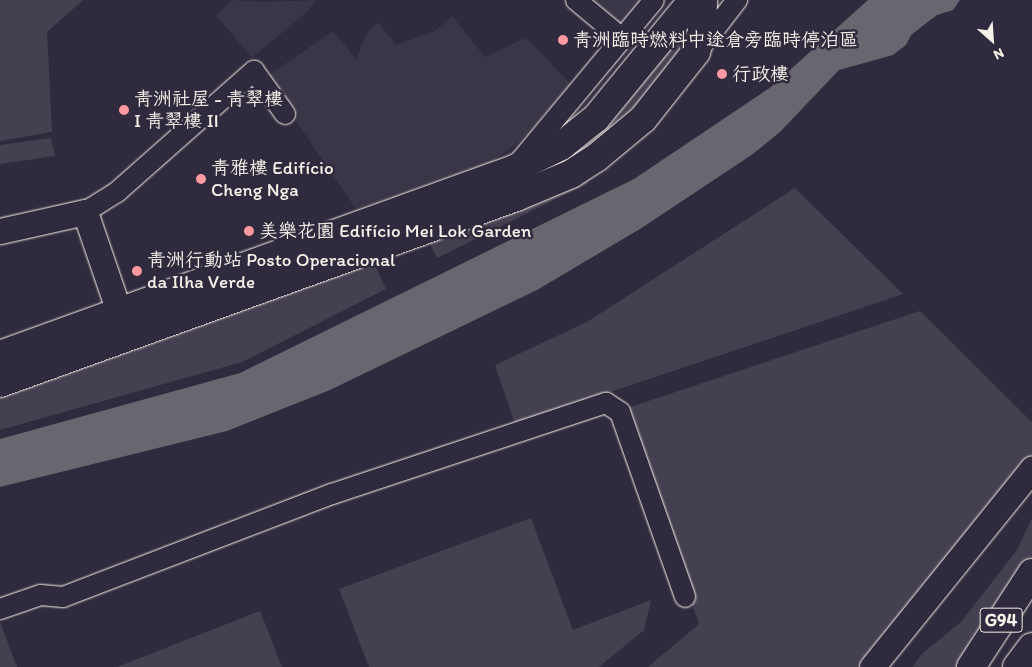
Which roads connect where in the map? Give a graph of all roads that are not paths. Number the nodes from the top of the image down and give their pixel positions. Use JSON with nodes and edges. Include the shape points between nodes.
{"nodes":[{"id":1,"x":576,"y":0,"type":"edge"},
{"id":2,"x":654,"y":0,"type":"edge"},
{"id":3,"x":693,"y":0,"type":"edge"},
{"id":4,"x":703,"y":0,"type":"edge"},
{"id":5,"x":737,"y":0,"type":"edge"},
{"id":6,"x":624,"y":39,"type":"junction"},
{"id":7,"x":696,"y":52,"type":"junction"},
{"id":8,"x":285,"y":114,"type":"dead end"},
{"id":9,"x":512,"y":170,"type":"junction"},
{"id":10,"x":85,"y":212,"type":"junction"},
{"id":11,"x":0,"y":231,"type":"edge"},
{"id":12,"x":119,"y":312,"type":"junction"},
{"id":13,"x":0,"y":355,"type":"edge"},
{"id":14,"x":0,"y":383,"type":"edge"},
{"id":15,"x":1032,"y":469,"type":"edge"},
{"id":16,"x":1032,"y":573,"type":"edge"},
{"id":17,"x":685,"y":597,"type":"dead end"},
{"id":18,"x":0,"y":609,"type":"edge"},
{"id":19,"x":1032,"y":647,"type":"edge"},
{"id":20,"x":872,"y":667,"type":"edge"},
{"id":21,"x":971,"y":667,"type":"edge"},
{"id":22,"x":1017,"y":667,"type":"edge"}],
"edges":[{"from":1,"to":6,"type":"street"},
{"from":2,"to":6,"type":"street"},
{"from":3,"to":9,"type":"main road","via":[[582,132]]},
{"from":4,"to":7,"type":"main road","via":[[702,31]]},
{"from":5,"to":7,"type":"street"},
{"from":6,"to":9,"type":"street"},
{"from":7,"to":14,"type":"main road","via":[[643,119],[571,174],[516,197]]},
{"from":8,"to":10,"type":"street","via":[[254,71],[117,192]]},
{"from":9,"to":12,"type":"main road"},
{"from":10,"to":11,"type":"street"},
{"from":10,"to":12,"type":"street"},
{"from":12,"to":13,"type":"main road"},
{"from":15,"to":20,"type":"street"},
{"from":16,"to":21,"type":"main road","number":"G94"},
{"from":17,"to":18,"type":"street","via":[[620,412],[606,403],[332,494],[63,597],[41,595]]},
{"from":19,"to":22,"type":"main road","number":"G94"}]}
